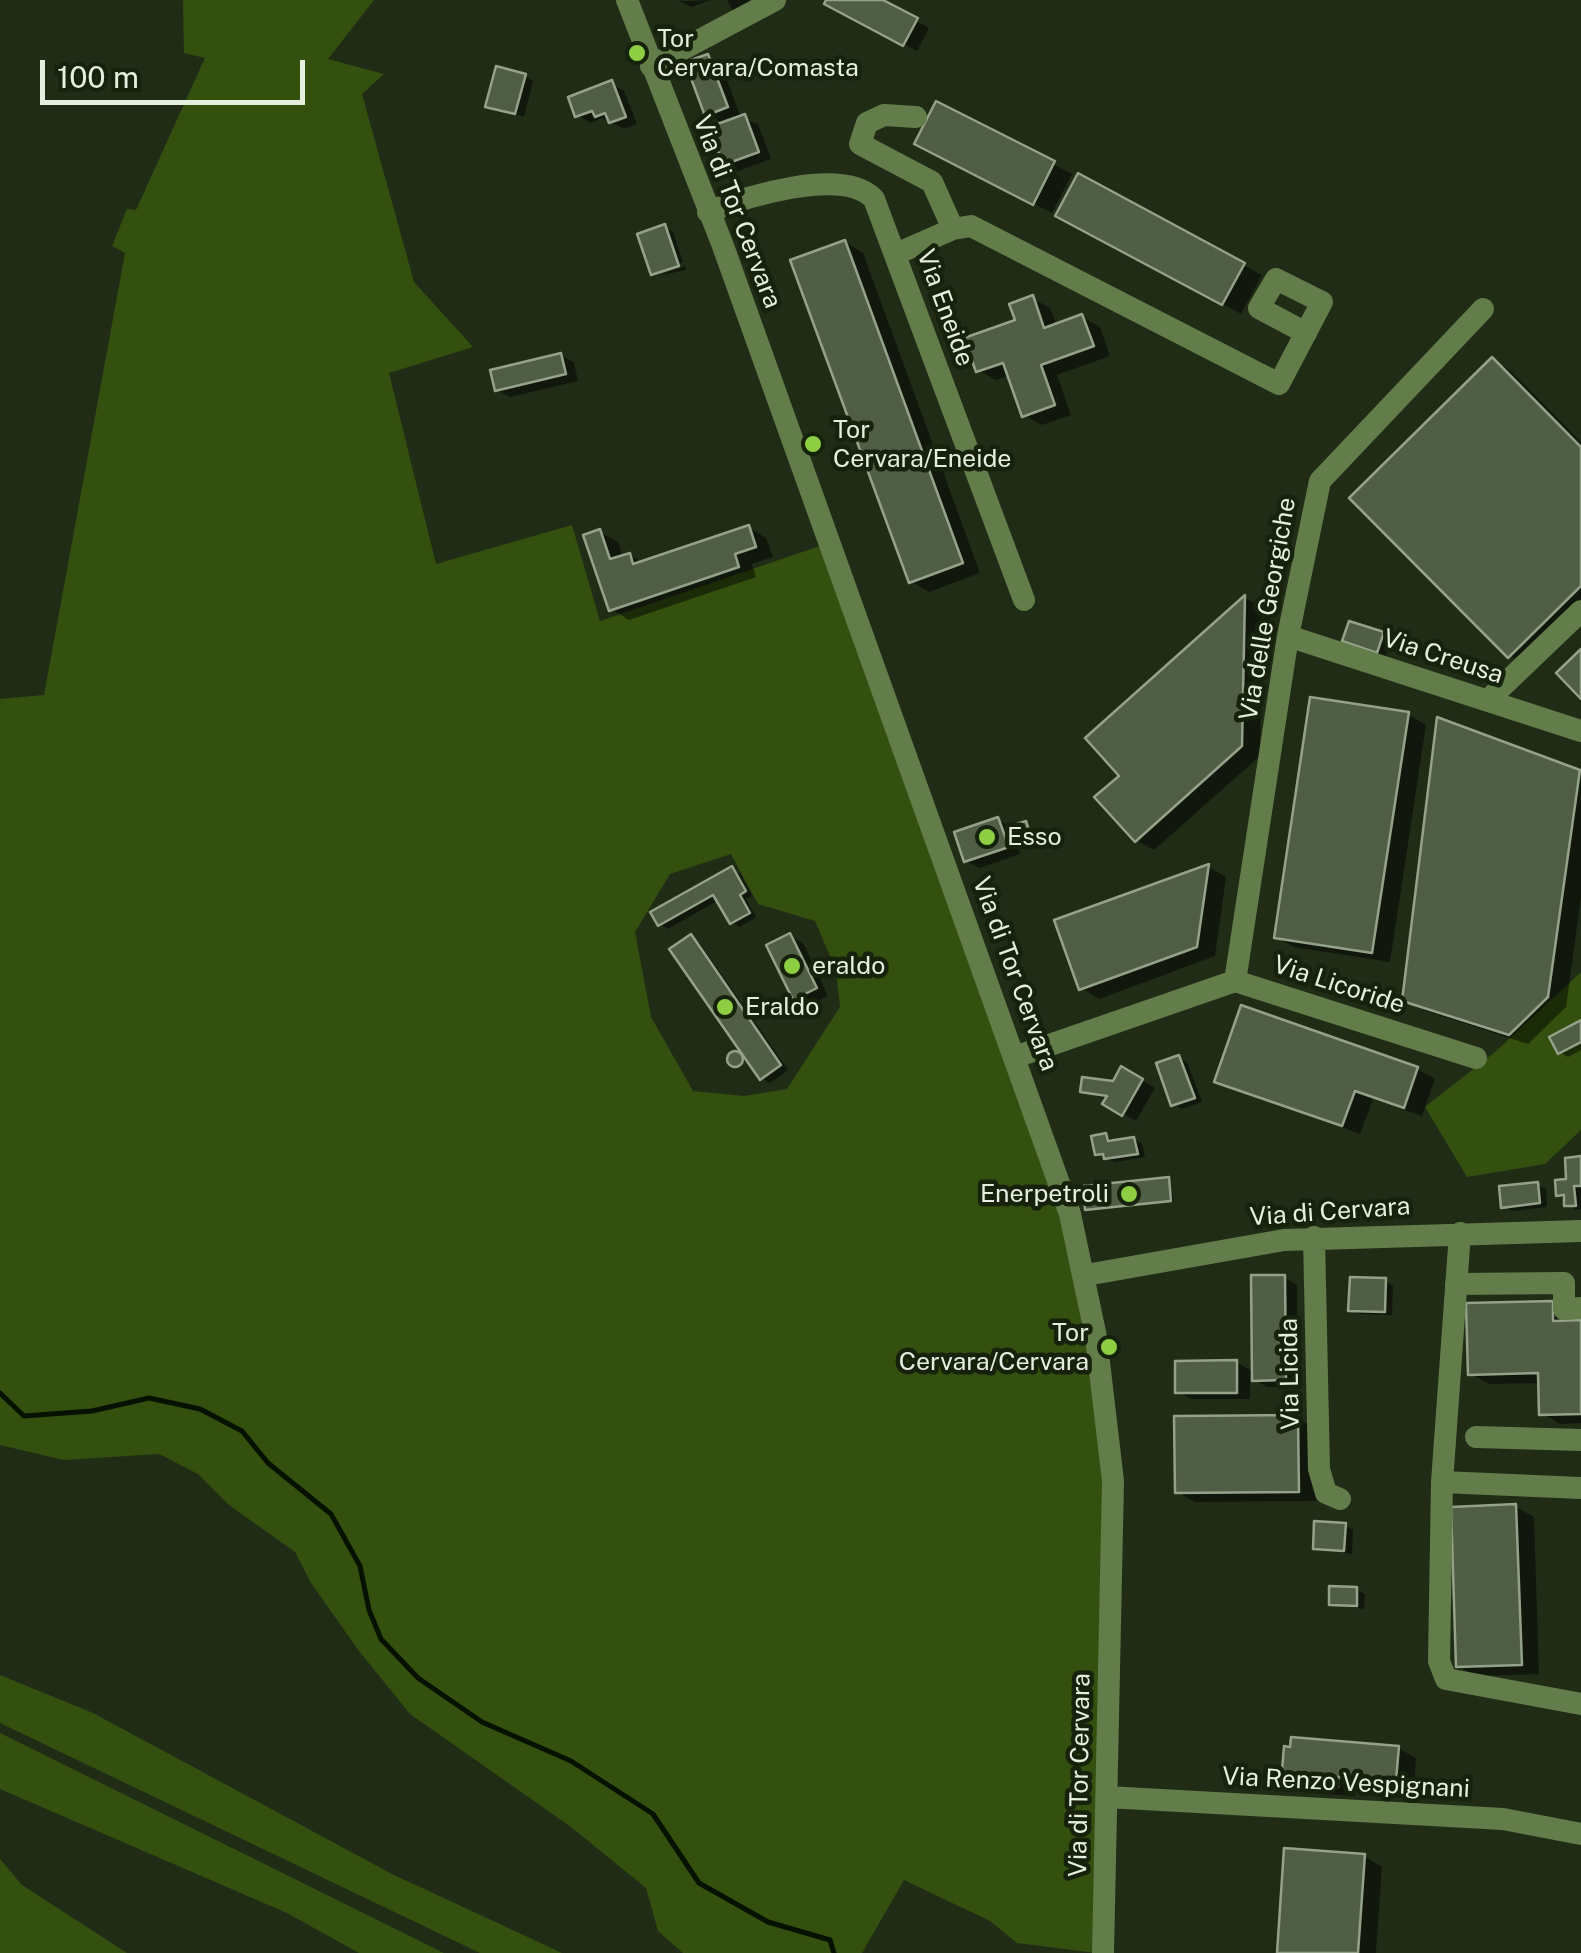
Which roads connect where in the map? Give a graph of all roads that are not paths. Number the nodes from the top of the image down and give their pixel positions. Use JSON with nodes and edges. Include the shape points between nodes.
{"nodes":[{"id":1,"x":627,"y":0,"type":"edge"},
{"id":2,"x":775,"y":0,"type":"edge"},
{"id":3,"x":651,"y":66,"type":"junction"},
{"id":4,"x":916,"y":118,"type":"dead end"},
{"id":5,"x":708,"y":212,"type":"junction"},
{"id":6,"x":952,"y":229,"type":"junction"},
{"id":7,"x":896,"y":254,"type":"junction"},
{"id":8,"x":1483,"y":308,"type":"dead end"},
{"id":9,"x":1306,"y":333,"type":"dead end"},
{"id":10,"x":1024,"y":600,"type":"dead end"},
{"id":11,"x":1581,"y":611,"type":"edge"},
{"id":12,"x":1288,"y":636,"type":"junction"},
{"id":13,"x":1488,"y":700,"type":"junction"},
{"id":14,"x":1581,"y":731,"type":"edge"},
{"id":15,"x":1234,"y":981,"type":"junction"},
{"id":16,"x":1015,"y":1057,"type":"junction"},
{"id":17,"x":1476,"y":1058,"type":"dead end"},
{"id":18,"x":1581,"y":1231,"type":"edge"},
{"id":19,"x":1460,"y":1233,"type":"junction"},
{"id":20,"x":1314,"y":1238,"type":"junction"},
{"id":21,"x":1086,"y":1275,"type":"junction"},
{"id":22,"x":1456,"y":1284,"type":"junction"},
{"id":23,"x":1581,"y":1308,"type":"edge"},
{"id":24,"x":1476,"y":1437,"type":"dead end"},
{"id":25,"x":1581,"y":1440,"type":"edge"},
{"id":26,"x":1442,"y":1482,"type":"junction"},
{"id":27,"x":1581,"y":1488,"type":"edge"},
{"id":28,"x":1340,"y":1500,"type":"dead end"},
{"id":29,"x":1581,"y":1704,"type":"edge"},
{"id":30,"x":1106,"y":1797,"type":"junction"},
{"id":31,"x":1581,"y":1834,"type":"edge"},
{"id":32,"x":1104,"y":1953,"type":"edge"}],
"edges":[{"from":1,"to":3,"type":"street","name":"Via di Tor Cervara"},
{"from":2,"to":3,"type":"street"},
{"from":3,"to":5,"type":"street","name":"Via di Tor Cervara"},
{"from":4,"to":6,"type":"street","via":[[884,115],[867,123],[860,144],[932,182]]},
{"from":5,"to":7,"type":"street","name":"Via Eneide","via":[[768,192],[855,186],[874,199]]},
{"from":5,"to":16,"type":"street","name":"Via di Tor Cervara"},
{"from":6,"to":7,"type":"street"},
{"from":6,"to":9,"type":"street","via":[[971,226],[1279,384]]},
{"from":7,"to":10,"type":"street","name":"Via Eneide"},
{"from":8,"to":12,"type":"street","name":"Via delle Georgiche","via":[[1320,481]]},
{"from":11,"to":13,"type":"street"},
{"from":12,"to":13,"type":"street","name":"Via Creusa"},
{"from":12,"to":15,"type":"street","name":"Via delle Georgiche"},
{"from":13,"to":14,"type":"street","name":"Via Creusa"},
{"from":15,"to":16,"type":"street","name":"Via Licoride"},
{"from":15,"to":17,"type":"street","name":"Via Licoride"},
{"from":16,"to":21,"type":"street","name":"Via di Tor Cervara"},
{"from":18,"to":19,"type":"street","name":"Via di Cervara"},
{"from":19,"to":20,"type":"street","name":"Via di Cervara"},
{"from":19,"to":22,"type":"street"},
{"from":20,"to":21,"type":"street","name":"Via di Cervara"},
{"from":20,"to":28,"type":"street","name":"Via Licida","via":[[1319,1469],[1326,1493]]},
{"from":21,"to":30,"type":"street","name":"Via di Tor Cervara","via":[[1113,1481]]},
{"from":22,"to":23,"type":"street","via":[[1564,1283],[1564,1309]]},
{"from":22,"to":26,"type":"street"},
{"from":24,"to":25,"type":"street"},
{"from":26,"to":27,"type":"street"},
{"from":26,"to":29,"type":"street","via":[[1438,1660],[1446,1679]]},
{"from":30,"to":31,"type":"street","name":"Via Renzo Vespignani","via":[[1504,1819]]},
{"from":30,"to":32,"type":"street","name":"Via di Tor Cervara"}]}
